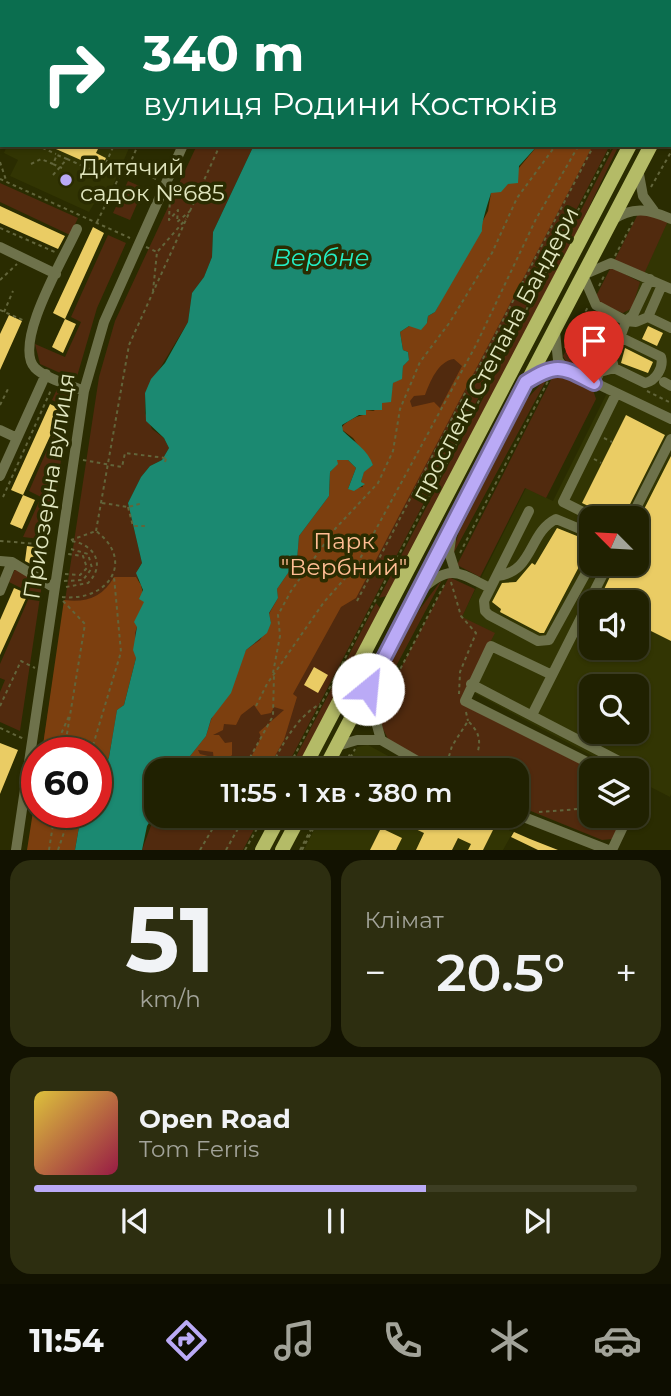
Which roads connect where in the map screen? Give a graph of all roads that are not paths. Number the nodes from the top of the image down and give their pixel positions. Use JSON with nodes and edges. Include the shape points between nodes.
{"nodes":[{"id":1,"x":182,"y":147,"type":"edge"},
{"id":2,"x":629,"y":147,"type":"edge"},
{"id":3,"x":650,"y":147,"type":"edge"},
{"id":4,"x":638,"y":169,"type":"junction"},
{"id":5,"x":642,"y":204,"type":"junction"},
{"id":6,"x":671,"y":219,"type":"edge"},
{"id":7,"x":611,"y":220,"type":"junction"},
{"id":8,"x":77,"y":229,"type":"dead end"},
{"id":9,"x":0,"y":247,"type":"edge"},
{"id":10,"x":56,"y":274,"type":"junction"},
{"id":11,"x":583,"y":275,"type":"junction"},
{"id":12,"x":650,"y":279,"type":"junction"},
{"id":13,"x":666,"y":287,"type":"edge"},
{"id":14,"x":648,"y":317,"type":"junction"},
{"id":15,"x":626,"y":320,"type":"junction"},
{"id":16,"x":555,"y":327,"type":"junction"},
{"id":17,"x":671,"y":328,"type":"edge"},
{"id":18,"x":622,"y":338,"type":"junction"},
{"id":19,"x":559,"y":365,"type":"junction"},
{"id":20,"x":614,"y":368,"type":"junction"},
{"id":21,"x":51,"y":377,"type":"junction"},
{"id":22,"x":526,"y":382,"type":"junction"},
{"id":23,"x":594,"y":383,"type":"junction"},
{"id":24,"x":84,"y":391,"type":"junction"},
{"id":25,"x":616,"y":394,"type":"junction"},
{"id":26,"x":671,"y":419,"type":"edge"},
{"id":27,"x":0,"y":430,"type":"edge"},
{"id":28,"x":17,"y":438,"type":"junction"},
{"id":29,"x":671,"y":439,"type":"edge"},
{"id":30,"x":0,"y":476,"type":"edge"},
{"id":31,"x":637,"y":506,"type":"edge"},
{"id":32,"x":579,"y":510,"type":"edge"},
{"id":33,"x":530,"y":511,"type":"dead end"},
{"id":34,"x":453,"y":524,"type":"junction"},
{"id":35,"x":579,"y":529,"type":"edge"},
{"id":36,"x":0,"y":561,"type":"edge"},
{"id":37,"x":12,"y":562,"type":"junction"},
{"id":38,"x":452,"y":571,"type":"junction"},
{"id":39,"x":497,"y":576,"type":"junction"},
{"id":40,"x":585,"y":576,"type":"edge"},
{"id":41,"x":602,"y":576,"type":"edge"},
{"id":42,"x":60,"y":585,"type":"junction"},
{"id":43,"x":490,"y":588,"type":"junction"},
{"id":44,"x":0,"y":591,"type":"edge"},
{"id":45,"x":418,"y":593,"type":"junction"},
{"id":46,"x":552,"y":676,"type":"junction"},
{"id":47,"x":471,"y":684,"type":"junction"},
{"id":48,"x":368,"y":689,"type":"junction"},
{"id":49,"x":532,"y":715,"type":"junction"},
{"id":50,"x":381,"y":740,"type":"junction"},
{"id":51,"x":337,"y":746,"type":"junction"},
{"id":52,"x":309,"y":758,"type":"edge"},
{"id":53,"x":330,"y":758,"type":"edge"},
{"id":54,"x":412,"y":758,"type":"edge"},
{"id":55,"x":579,"y":758,"type":"edge"},
{"id":56,"x":613,"y":758,"type":"edge"},
{"id":57,"x":529,"y":819,"type":"edge"},
{"id":58,"x":274,"y":828,"type":"edge"},
{"id":59,"x":294,"y":828,"type":"edge"},
{"id":60,"x":622,"y":828,"type":"edge"},
{"id":61,"x":16,"y":850,"type":"edge"},
{"id":62,"x":262,"y":850,"type":"edge"},
{"id":63,"x":282,"y":850,"type":"edge"},
{"id":64,"x":610,"y":850,"type":"edge"}],
"edges":[{"from":1,"to":24,"type":"street","name":"Приозерна вулиця","via":[[104,322]]},
{"from":2,"to":52,"type":"main road","name":"проспект Степана Бандери"},
{"from":3,"to":4,"type":"main road","name":"проспект Степана Бандери"},
{"from":4,"to":5,"type":"street"},
{"from":4,"to":7,"type":"main road","name":"проспект Степана Бандери"},
{"from":5,"to":6,"type":"street"},
{"from":5,"to":7,"type":"street"},
{"from":7,"to":11,"type":"main road","name":"проспект Степана Бандери"},
{"from":8,"to":10,"type":"street"},
{"from":9,"to":10,"type":"street"},
{"from":10,"to":21,"type":"street","via":[[29,333],[32,365]]},
{"from":11,"to":12,"type":"street","via":[[611,263]]},
{"from":11,"to":15,"type":"street","via":[[588,303]]},
{"from":11,"to":16,"type":"main road","name":"проспект Степана Бандери"},
{"from":12,"to":13,"type":"street"},
{"from":12,"to":15,"type":"street","via":[[633,315]]},
{"from":13,"to":14,"type":"street"},
{"from":14,"to":15,"type":"street"},
{"from":14,"to":17,"type":"street"},
{"from":15,"to":18,"type":"street"},
{"from":16,"to":19,"type":"street"},
{"from":16,"to":22,"type":"main road","name":"проспект Степана Бандери"},
{"from":18,"to":20,"type":"street","via":[[611,363]]},
{"from":18,"to":20,"type":"street","via":[[659,355],[662,363],[648,383]]},
{"from":19,"to":22,"type":"street"},
{"from":19,"to":23,"type":"street"},
{"from":20,"to":23,"type":"street","via":[[600,372]]},
{"from":21,"to":24,"type":"street"},
{"from":21,"to":28,"type":"street"},
{"from":22,"to":34,"type":"main road","name":"проспект Степана Бандери"},
{"from":23,"to":25,"type":"street"},
{"from":24,"to":42,"type":"street","name":"Приозерна вулиця"},
{"from":25,"to":26,"type":"street"},
{"from":25,"to":32,"type":"street","via":[[563,502]]},
{"from":27,"to":28,"type":"street"},
{"from":28,"to":30,"type":"street"},
{"from":29,"to":31,"type":"street"},
{"from":33,"to":39,"type":"street"},
{"from":34,"to":38,"type":"street"},
{"from":34,"to":45,"type":"main road","name":"проспект Степана Бандери"},
{"from":35,"to":39,"type":"street","via":[[556,519],[545,526],[515,572]]},
{"from":36,"to":37,"type":"street"},
{"from":37,"to":42,"type":"street"},
{"from":37,"to":44,"type":"street"},
{"from":38,"to":43,"type":"street"},
{"from":38,"to":45,"type":"street","via":[[442,573]]},
{"from":39,"to":43,"type":"street"},
{"from":40,"to":43,"type":"street","via":[[553,636],[543,641],[485,611]]},
{"from":41,"to":46,"type":"street"},
{"from":42,"to":61,"type":"street","name":"Приозерна вулиця"},
{"from":45,"to":48,"type":"main road","name":"проспект Степана Бандери"},
{"from":46,"to":47,"type":"street","via":[[491,646]]},
{"from":46,"to":49,"type":"street"},
{"from":47,"to":49,"type":"street"},
{"from":47,"to":55,"type":"street","via":[[467,703]]},
{"from":48,"to":50,"type":"street"},
{"from":48,"to":51,"type":"main road","name":"проспект Степана Бандери"},
{"from":49,"to":56,"type":"street"},
{"from":50,"to":51,"type":"street"},
{"from":50,"to":54,"type":"street"},
{"from":51,"to":53,"type":"main road","name":"проспект Степана Бандери"},
{"from":57,"to":64,"type":"street"},
{"from":58,"to":62,"type":"main road"},
{"from":59,"to":63,"type":"main road"},
{"from":60,"to":64,"type":"street"}]}
